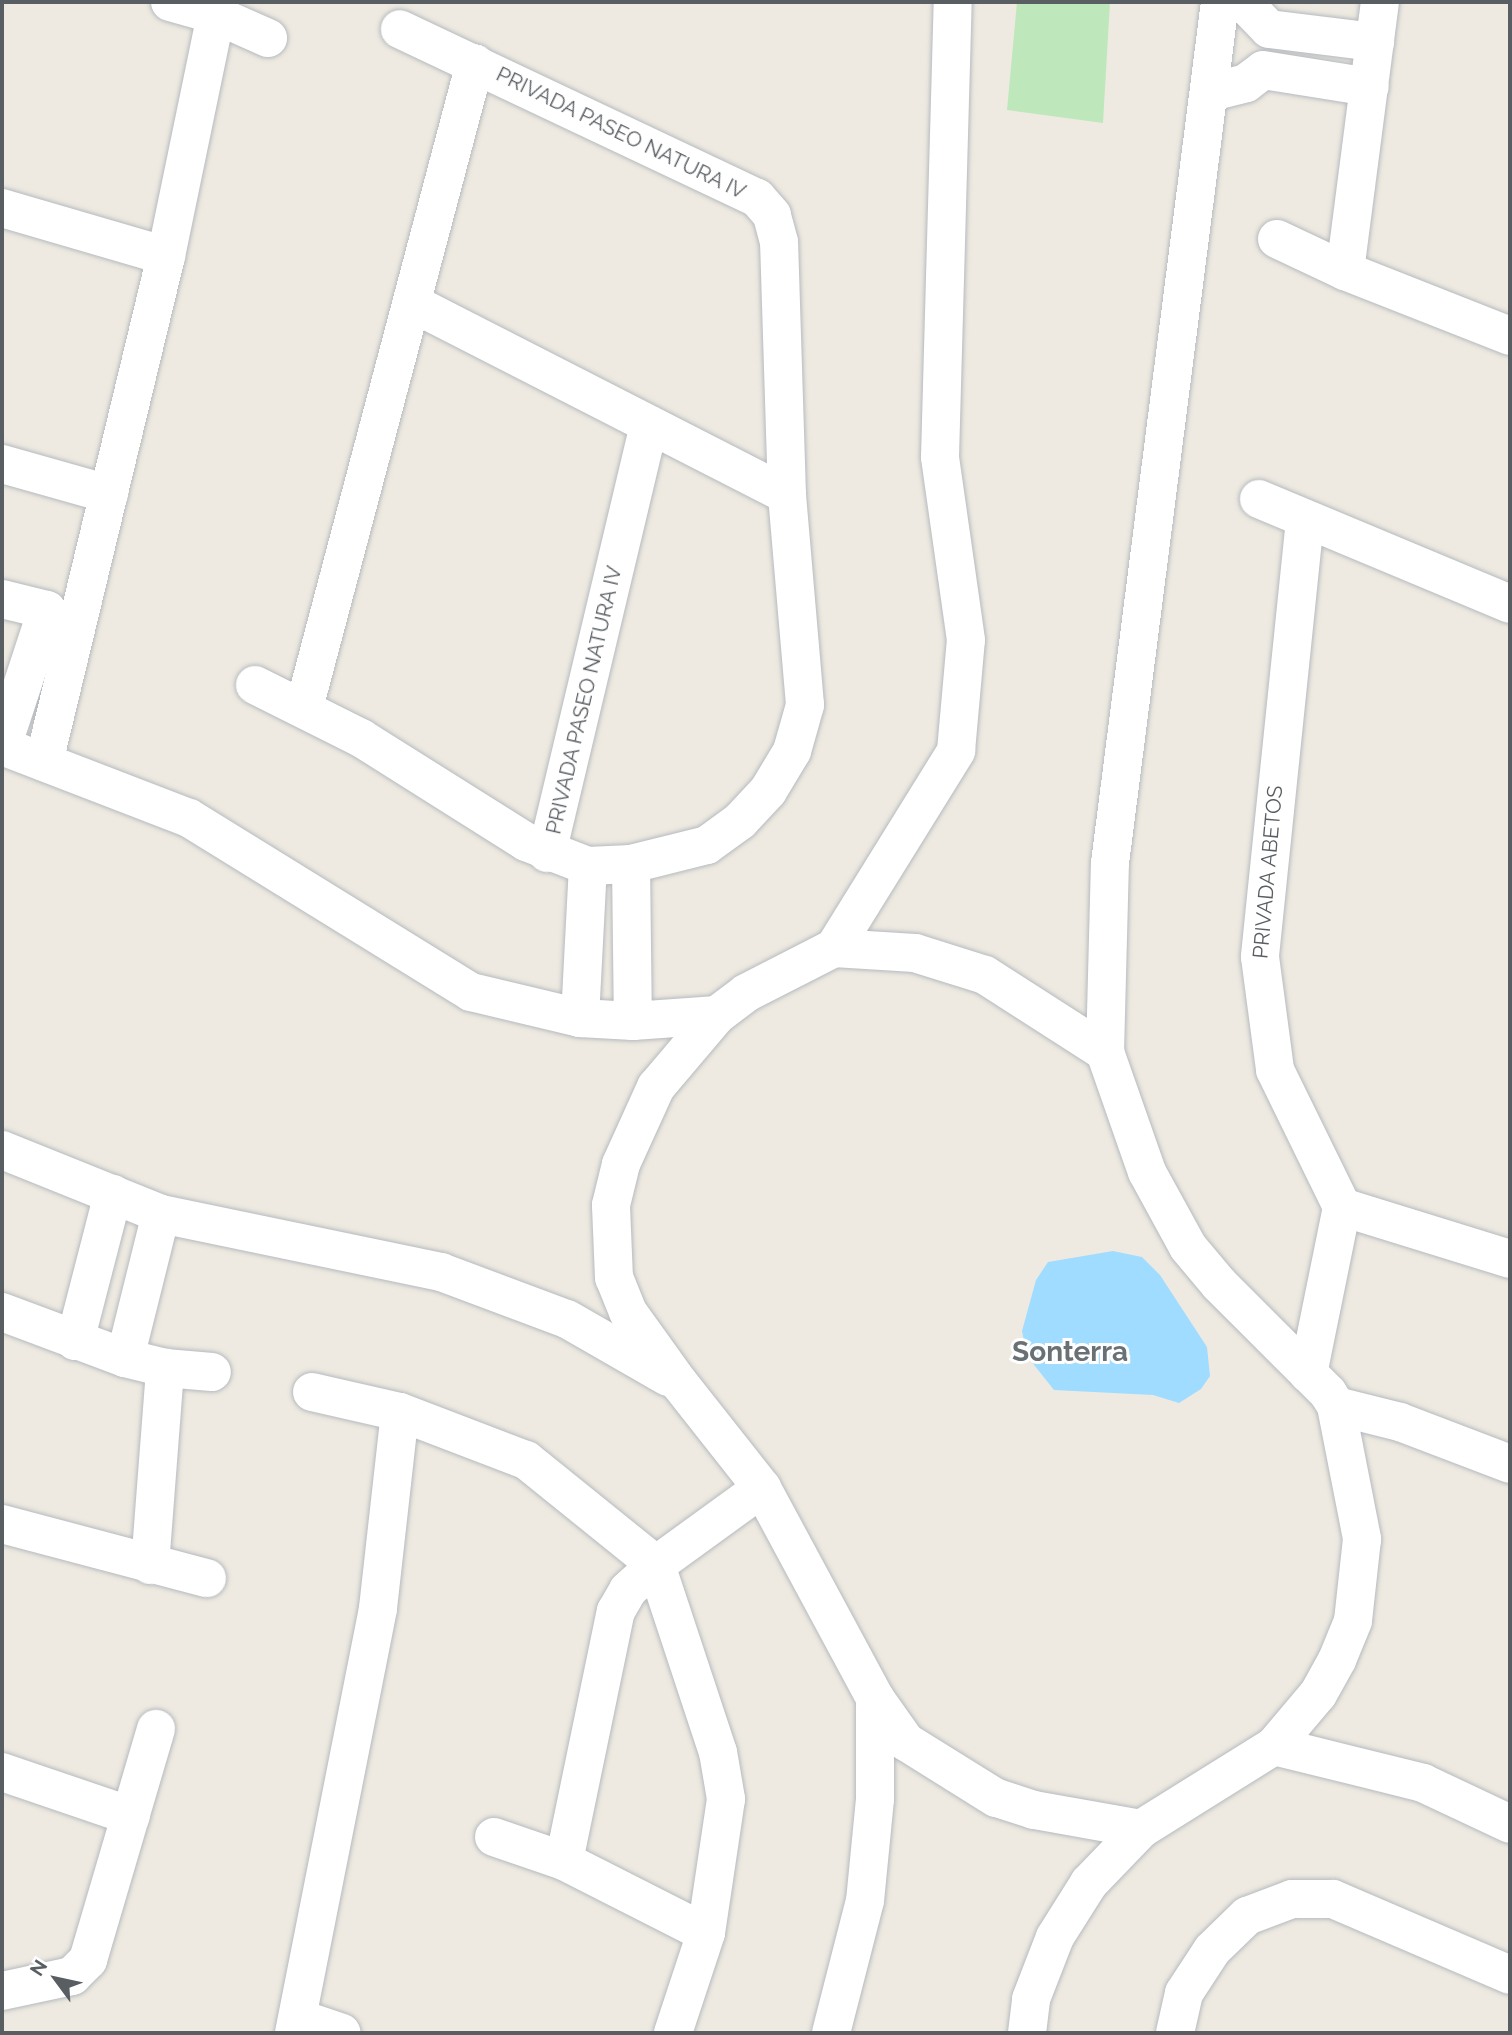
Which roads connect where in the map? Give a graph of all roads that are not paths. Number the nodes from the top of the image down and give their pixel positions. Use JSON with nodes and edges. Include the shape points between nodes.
{"nodes":[{"id":1,"x":170,"y":2,"type":"edge"},
{"id":2,"x":953,"y":2,"type":"edge"},
{"id":3,"x":1220,"y":2,"type":"edge"},
{"id":4,"x":1380,"y":2,"type":"edge"},
{"id":5,"x":216,"y":15,"type":"junction"},
{"id":6,"x":1256,"y":15,"type":"edge"},
{"id":7,"x":400,"y":29,"type":"dead end"},
{"id":8,"x":268,"y":38,"type":"dead end"},
{"id":9,"x":1375,"y":42,"type":"junction"},
{"id":10,"x":475,"y":63,"type":"junction"},
{"id":11,"x":1263,"y":71,"type":"junction"},
{"id":12,"x":1370,"y":87,"type":"junction"},
{"id":13,"x":1211,"y":92,"type":"junction"},
{"id":14,"x":2,"y":208,"type":"edge"},
{"id":15,"x":1278,"y":239,"type":"dead end"},
{"id":16,"x":166,"y":256,"type":"junction"},
{"id":17,"x":1345,"y":271,"type":"junction"},
{"id":18,"x":412,"y":303,"type":"junction"},
{"id":19,"x":1510,"y":336,"type":"edge"},
{"id":20,"x":649,"y":425,"type":"junction"},
{"id":21,"x":2,"y":464,"type":"edge"},
{"id":22,"x":109,"y":494,"type":"junction"},
{"id":23,"x":787,"y":495,"type":"junction"},
{"id":24,"x":1259,"y":499,"type":"dead end"},
{"id":25,"x":1305,"y":520,"type":"junction"},
{"id":26,"x":2,"y":598,"type":"edge"},
{"id":27,"x":1510,"y":604,"type":"edge"},
{"id":28,"x":64,"y":614,"type":"junction"},
{"id":29,"x":255,"y":685,"type":"dead end"},
{"id":30,"x":304,"y":708,"type":"junction"},
{"id":31,"x":2,"y":746,"type":"edge"},
{"id":32,"x":44,"y":762,"type":"junction"},
{"id":33,"x":548,"y":853,"type":"junction"},
{"id":34,"x":631,"y":864,"type":"junction"},
{"id":35,"x":588,"y":866,"type":"junction"},
{"id":36,"x":834,"y":948,"type":"junction"},
{"id":37,"x":717,"y":1014,"type":"junction"},
{"id":38,"x":580,"y":1018,"type":"junction"},
{"id":39,"x":633,"y":1021,"type":"junction"},
{"id":40,"x":1105,"y":1052,"type":"junction"},
{"id":41,"x":2,"y":1150,"type":"edge"},
{"id":42,"x":113,"y":1194,"type":"junction"},
{"id":43,"x":1354,"y":1211,"type":"junction"},
{"id":44,"x":160,"y":1214,"type":"junction"},
{"id":45,"x":1510,"y":1259,"type":"edge"},
{"id":46,"x":2,"y":1312,"type":"edge"},
{"id":47,"x":75,"y":1341,"type":"junction"},
{"id":48,"x":125,"y":1358,"type":"junction"},
{"id":49,"x":164,"y":1368,"type":"junction"},
{"id":50,"x":212,"y":1372,"type":"dead end"},
{"id":51,"x":679,"y":1383,"type":"junction"},
{"id":52,"x":1324,"y":1391,"type":"junction"},
{"id":53,"x":312,"y":1392,"type":"dead end"},
{"id":54,"x":400,"y":1412,"type":"junction"},
{"id":55,"x":1510,"y":1464,"type":"edge"},
{"id":56,"x":762,"y":1488,"type":"junction"},
{"id":57,"x":2,"y":1524,"type":"edge"},
{"id":58,"x":150,"y":1565,"type":"junction"},
{"id":59,"x":656,"y":1565,"type":"junction"},
{"id":60,"x":207,"y":1578,"type":"dead end"},
{"id":61,"x":875,"y":1698,"type":"junction"},
{"id":62,"x":156,"y":1729,"type":"dead end"},
{"id":63,"x":1274,"y":1746,"type":"junction"},
{"id":64,"x":2,"y":1772,"type":"edge"},
{"id":65,"x":131,"y":1816,"type":"junction"},
{"id":66,"x":1510,"y":1824,"type":"edge"},
{"id":67,"x":1141,"y":1829,"type":"junction"},
{"id":68,"x":494,"y":1837,"type":"dead end"},
{"id":69,"x":564,"y":1861,"type":"junction"},
{"id":70,"x":706,"y":1933,"type":"junction"},
{"id":71,"x":1510,"y":1975,"type":"edge"},
{"id":72,"x":2,"y":1991,"type":"edge"},
{"id":73,"x":296,"y":2025,"type":"edge"},
{"id":74,"x":342,"y":2033,"type":"edge"},
{"id":75,"x":673,"y":2033,"type":"edge"},
{"id":76,"x":831,"y":2033,"type":"edge"},
{"id":77,"x":1027,"y":2033,"type":"edge"},
{"id":78,"x":1175,"y":2033,"type":"edge"}],
"edges":[{"from":1,"to":5,"type":"street"},
{"from":2,"to":36,"type":"street","via":[[940,457],[967,640],[956,751]]},
{"from":3,"to":13,"type":"street"},
{"from":4,"to":9,"type":"street"},
{"from":5,"to":8,"type":"street"},
{"from":5,"to":16,"type":"street"},
{"from":6,"to":9,"type":"street"},
{"from":6,"to":11,"type":"street","via":[[1269,50]]},
{"from":7,"to":10,"type":"street","name":"PRIVADA PASEO NATURA IV"},
{"from":9,"to":12,"type":"street"},
{"from":10,"to":18,"type":"street","name":"PRIVADA PASEO NATURA IV"},
{"from":10,"to":23,"type":"street","name":"PRIVADA PASEO NATURA IV","via":[[765,205],[779,242]]},
{"from":11,"to":12,"type":"street"},
{"from":11,"to":13,"type":"street","via":[[1246,83]]},
{"from":12,"to":17,"type":"street"},
{"from":13,"to":40,"type":"street","via":[[1110,863]]},
{"from":14,"to":16,"type":"street"},
{"from":15,"to":17,"type":"street"},
{"from":16,"to":22,"type":"street"},
{"from":17,"to":19,"type":"street"},
{"from":18,"to":20,"type":"street"},
{"from":18,"to":30,"type":"street","name":"PRIVADA PASEO NATURA IV"},
{"from":20,"to":23,"type":"street"},
{"from":20,"to":33,"type":"street","name":"PRIVADA PASEO NATURA IV"},
{"from":21,"to":22,"type":"street"},
{"from":22,"to":28,"type":"street"},
{"from":23,"to":34,"type":"street","name":"PRIVADA PASEO NATURA IV","via":[[805,671],[805,705],[792,751],[768,791],[740,821],[707,845]]},
{"from":24,"to":25,"type":"street"},
{"from":25,"to":27,"type":"street"},
{"from":25,"to":43,"type":"street","name":"PRIVADA ABETOS","via":[[1260,920],[1260,957],[1275,1070]]},
{"from":26,"to":28,"type":"street"},
{"from":28,"to":31,"type":"street"},
{"from":28,"to":32,"type":"street"},
{"from":29,"to":30,"type":"street","name":"PRIVADA PASEO NATURA IV"},
{"from":30,"to":33,"type":"street","name":"PRIVADA PASEO NATURA IV"},
{"from":31,"to":32,"type":"street"},
{"from":32,"to":38,"type":"street","via":[[190,818],[471,992]]},
{"from":33,"to":35,"type":"street","name":"PRIVADA PASEO NATURA IV"},
{"from":34,"to":35,"type":"street","name":"PRIVADA PASEO NATURA IV"},
{"from":34,"to":39,"type":"street"},
{"from":35,"to":38,"type":"street"},
{"from":36,"to":37,"type":"street","via":[[746,993]]},
{"from":36,"to":40,"type":"street","via":[[915,953],[985,975]]},
{"from":37,"to":39,"type":"street"},
{"from":37,"to":51,"type":"street","via":[[656,1087],[621,1164],[611,1205],[614,1278],[628,1312]]},
{"from":38,"to":39,"type":"street"},
{"from":40,"to":52,"type":"street","via":[[1147,1172],[1188,1247]]},
{"from":41,"to":42,"type":"street"},
{"from":42,"to":44,"type":"street"},
{"from":42,"to":47,"type":"street"},
{"from":43,"to":45,"type":"street"},
{"from":43,"to":52,"type":"street"},
{"from":44,"to":48,"type":"street"},
{"from":44,"to":51,"type":"street","via":[[441,1272],[567,1319]]},
{"from":46,"to":47,"type":"street"},
{"from":47,"to":48,"type":"street"},
{"from":48,"to":49,"type":"street"},
{"from":49,"to":50,"type":"street"},
{"from":49,"to":58,"type":"street"},
{"from":51,"to":56,"type":"street"},
{"from":52,"to":55,"type":"street"},
{"from":52,"to":63,"type":"street","via":[[1362,1539],[1362,1573],[1353,1621],[1337,1660],[1318,1694]]},
{"from":53,"to":54,"type":"street"},
{"from":54,"to":59,"type":"street","via":[[526,1460]]},
{"from":54,"to":73,"type":"street","via":[[377,1608]]},
{"from":56,"to":59,"type":"street"},
{"from":56,"to":61,"type":"street"},
{"from":57,"to":58,"type":"street"},
{"from":58,"to":60,"type":"street"},
{"from":59,"to":69,"type":"street","via":[[628,1590],[616,1611]]},
{"from":59,"to":70,"type":"street","via":[[726,1798]]},
{"from":61,"to":67,"type":"street","via":[[906,1742],[996,1798],[1034,1810]]},
{"from":61,"to":76,"type":"street","via":[[875,1799],[865,1901]]},
{"from":62,"to":65,"type":"street"},
{"from":63,"to":66,"type":"street","via":[[1423,1783]]},
{"from":63,"to":67,"type":"street"},
{"from":64,"to":65,"type":"street"},
{"from":65,"to":72,"type":"street","via":[[82,1969],[60,1979]]},
{"from":67,"to":77,"type":"street","via":[[1089,1883],[1055,1937],[1031,1999]]},
{"from":68,"to":69,"type":"street"},
{"from":69,"to":70,"type":"street"},
{"from":70,"to":75,"type":"street"},
{"from":71,"to":78,"type":"street","via":[[1333,1899],[1292,1899],[1247,1916],[1212,1950],[1184,1993]]},
{"from":73,"to":74,"type":"street"}]}
